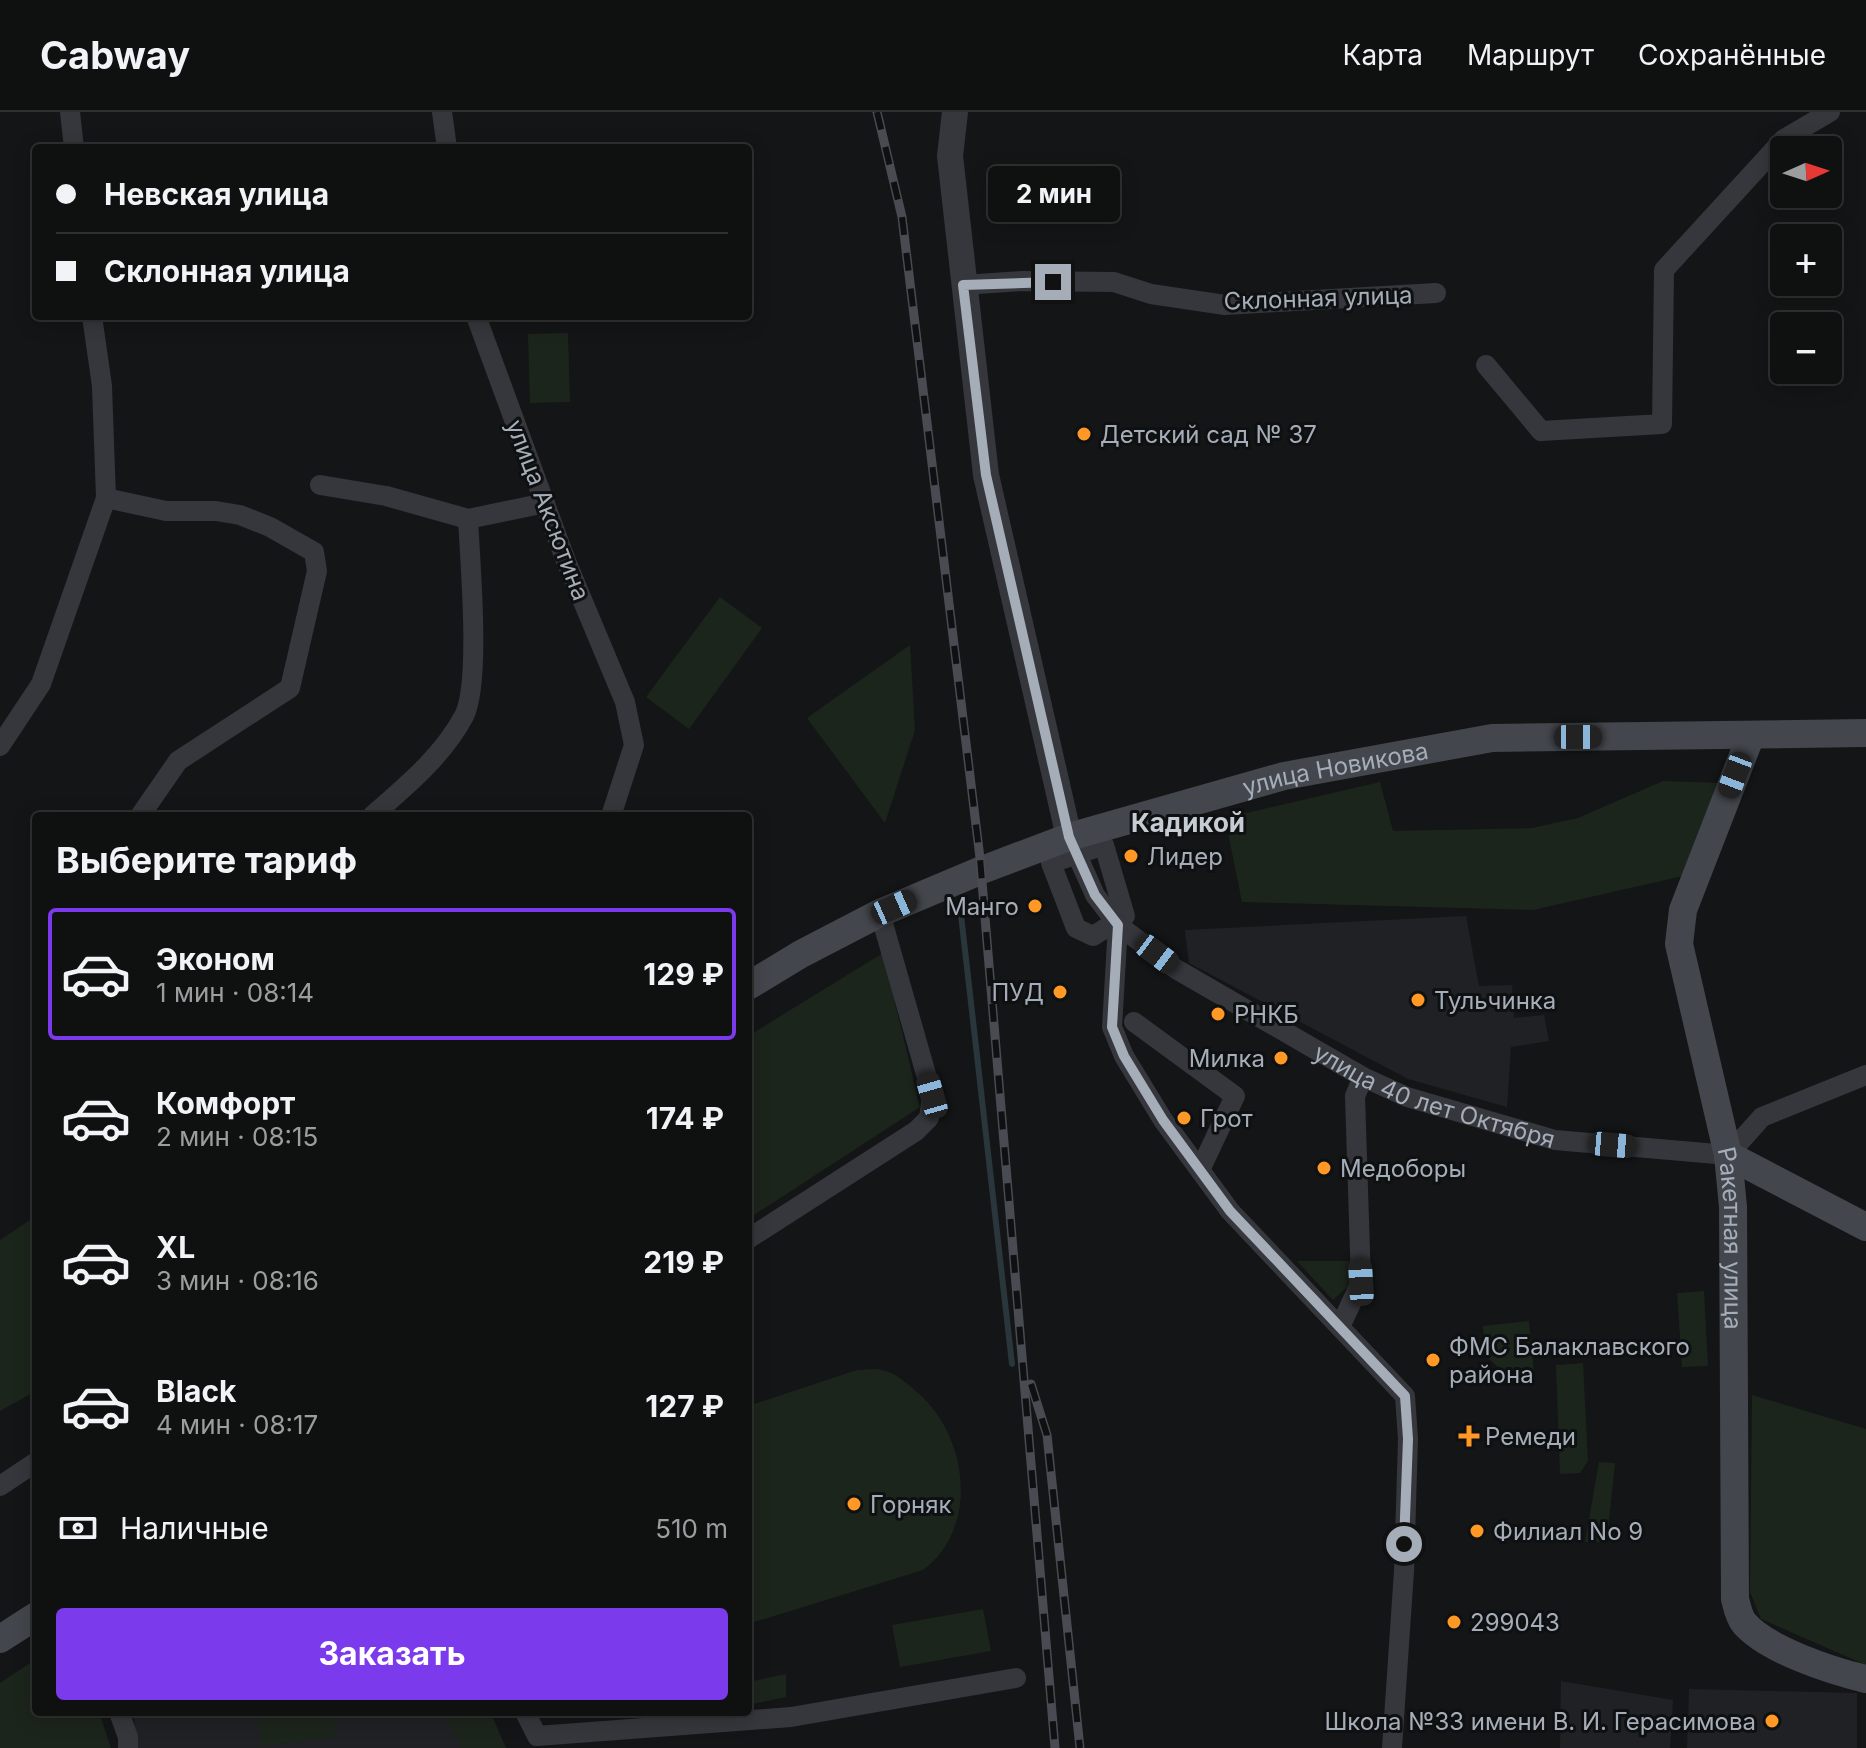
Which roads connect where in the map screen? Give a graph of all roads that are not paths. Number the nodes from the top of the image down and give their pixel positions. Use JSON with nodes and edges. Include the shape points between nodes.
{"nodes":[{"id":1,"x":70,"y":112,"type":"edge"},
{"id":2,"x":442,"y":112,"type":"edge"},
{"id":3,"x":955,"y":112,"type":"edge"},
{"id":4,"x":1830,"y":112,"type":"edge"},
{"id":5,"x":74,"y":144,"type":"edge"},
{"id":6,"x":446,"y":144,"type":"edge"},
{"id":7,"x":963,"y":285,"type":"junction"},
{"id":8,"x":1436,"y":293,"type":"dead end"},
{"id":9,"x":93,"y":320,"type":"edge"},
{"id":10,"x":477,"y":320,"type":"edge"},
{"id":11,"x":1486,"y":365,"type":"dead end"},
{"id":12,"x":320,"y":485,"type":"dead end"},
{"id":13,"x":106,"y":498,"type":"junction"},
{"id":14,"x":545,"y":503,"type":"junction"},
{"id":15,"x":468,"y":519,"type":"junction"},
{"id":16,"x":1866,"y":733,"type":"edge"},
{"id":17,"x":1751,"y":735,"type":"junction"},
{"id":18,"x":0,"y":746,"type":"edge"},
{"id":19,"x":143,"y":812,"type":"edge"},
{"id":20,"x":376,"y":812,"type":"edge"},
{"id":21,"x":612,"y":812,"type":"edge"},
{"id":22,"x":1072,"y":845,"type":"junction"},
{"id":23,"x":880,"y":913,"type":"junction"},
{"id":24,"x":1116,"y":923,"type":"junction"},
{"id":25,"x":752,"y":984,"type":"edge"},
{"id":26,"x":1134,"y":1022,"type":"dead end"},
{"id":27,"x":1866,"y":1075,"type":"edge"},
{"id":28,"x":1363,"y":1077,"type":"junction"},
{"id":29,"x":1728,"y":1155,"type":"junction"},
{"id":30,"x":1200,"y":1170,"type":"junction"},
{"id":31,"x":1866,"y":1227,"type":"edge"},
{"id":32,"x":752,"y":1236,"type":"edge"},
{"id":33,"x":1340,"y":1327,"type":"junction"},
{"id":34,"x":32,"y":1465,"type":"edge"},
{"id":35,"x":0,"y":1486,"type":"edge"},
{"id":36,"x":32,"y":1619,"type":"edge"},
{"id":37,"x":0,"y":1639,"type":"edge"},
{"id":38,"x":1016,"y":1678,"type":"dead end"},
{"id":39,"x":1866,"y":1679,"type":"edge"},
{"id":40,"x":120,"y":1716,"type":"edge"},
{"id":41,"x":527,"y":1716,"type":"edge"},
{"id":42,"x":128,"y":1748,"type":"edge"},
{"id":43,"x":1392,"y":1748,"type":"edge"}],
"edges":[{"from":1,"to":5,"type":"street"},
{"from":2,"to":6,"type":"street"},
{"from":3,"to":7,"type":"street","via":[[950,156]]},
{"from":4,"to":11,"type":"street","via":[[1784,139],[1664,270],[1662,424],[1541,431]]},
{"from":7,"to":8,"type":"street","name":"Склонная улица","via":[[1114,282],[1151,294],[1225,305]]},
{"from":7,"to":22,"type":"street","via":[[986,475]]},
{"from":9,"to":13,"type":"street","via":[[102,386]]},
{"from":10,"to":14,"type":"street","name":"улица Аксютина"},
{"from":12,"to":15,"type":"street","via":[[386,496]]},
{"from":13,"to":18,"type":"street","via":[[41,684]]},
{"from":13,"to":19,"type":"street","via":[[166,511],[240,515],[314,552],[317,571],[290,688],[178,761]]},
{"from":14,"to":15,"type":"street"},
{"from":14,"to":21,"type":"street","name":"улица Аксютина","via":[[625,702],[634,745]]},
{"from":15,"to":20,"type":"street","via":[[473,654],[465,714],[431,762]]},
{"from":16,"to":17,"type":"main road","name":"улица Новикова"},
{"from":17,"to":22,"type":"main road","name":"улица Новикова","via":[[1492,738],[1284,776]]},
{"from":17,"to":29,"type":"main road","name":"Ракетная улица","via":[[1683,910],[1679,944]]},
{"from":22,"to":23,"type":"main road","name":"улица Новикова"},
{"from":22,"to":24,"type":"street","name":"улица 40 лет Октября","via":[[1095,895]]},
{"from":22,"to":24,"type":"street","via":[[1104,845],[1125,916]]},
{"from":22,"to":24,"type":"street","via":[[1051,863],[1076,928],[1093,936]]},
{"from":23,"to":25,"type":"main road","name":"улица Новикова"},
{"from":23,"to":32,"type":"street","via":[[932,1095],[929,1118]]},
{"from":24,"to":28,"type":"street","name":"улица 40 лет Октября","via":[[1176,969]]},
{"from":24,"to":30,"type":"street","via":[[1112,1027],[1163,1120]]},
{"from":26,"to":30,"type":"street","via":[[1235,1096]]},
{"from":27,"to":29,"type":"street","via":[[1762,1117]]},
{"from":28,"to":29,"type":"street","name":"улица 40 лет Октября","via":[[1407,1097],[1555,1140]]},
{"from":28,"to":33,"type":"street","via":[[1355,1096],[1361,1282]]},
{"from":29,"to":31,"type":"main road","name":"улица 40 лет Октября"},
{"from":29,"to":39,"type":"main road","name":"Ракетная улица","via":[[1738,1610],[1758,1635],[1826,1668]]},
{"from":30,"to":33,"type":"street","via":[[1230,1211]]},
{"from":33,"to":43,"type":"street","via":[[1405,1396],[1405,1527]]},
{"from":34,"to":35,"type":"street"},
{"from":36,"to":37,"type":"main road"},
{"from":38,"to":41,"type":"street","via":[[791,1717],[599,1732],[537,1736]]},
{"from":40,"to":42,"type":"street"}]}
